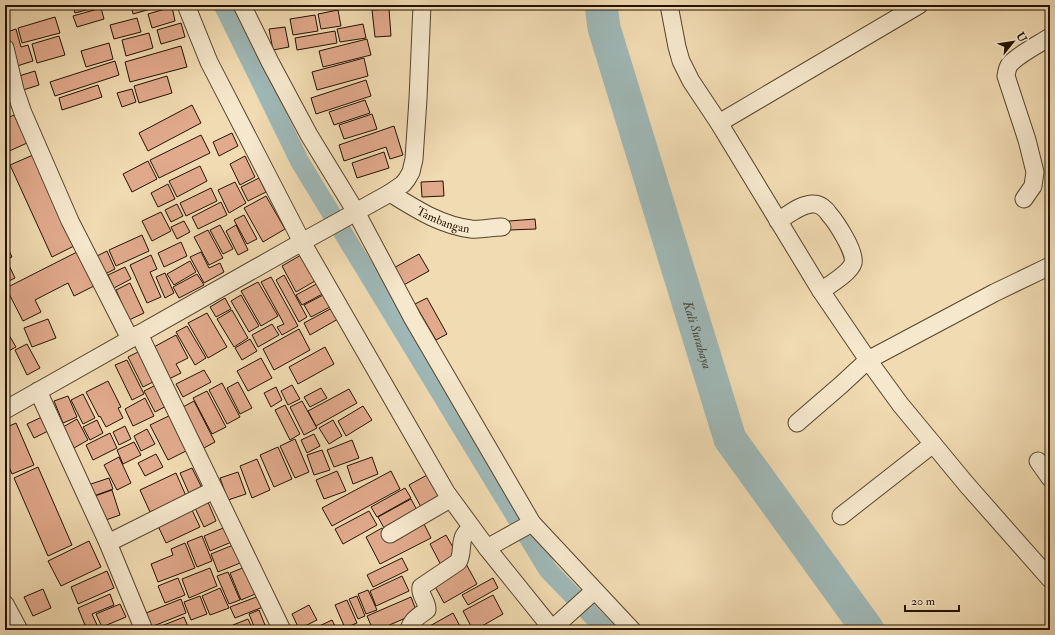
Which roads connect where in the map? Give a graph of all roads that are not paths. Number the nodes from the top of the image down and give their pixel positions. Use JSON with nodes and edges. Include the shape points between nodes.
{"nodes":[{"id":1,"x":186,"y":5,"type":"edge"},
{"id":2,"x":242,"y":5,"type":"edge"},
{"id":3,"x":422,"y":5,"type":"edge"},
{"id":4,"x":669,"y":5,"type":"edge"},
{"id":5,"x":919,"y":5,"type":"edge"},
{"id":6,"x":1050,"y":37,"type":"edge"},
{"id":7,"x":5,"y":48,"type":"edge"},
{"id":8,"x":719,"y":123,"type":"junction"},
{"id":9,"x":390,"y":193,"type":"junction"},
{"id":10,"x":1024,"y":199,"type":"dead end"},
{"id":11,"x":352,"y":213,"type":"junction"},
{"id":12,"x":778,"y":221,"type":"junction"},
{"id":13,"x":502,"y":226,"type":"dead end"},
{"id":14,"x":308,"y":238,"type":"junction"},
{"id":15,"x":1050,"y":266,"type":"edge"},
{"id":16,"x":821,"y":291,"type":"junction"},
{"id":17,"x":135,"y":336,"type":"junction"},
{"id":18,"x":868,"y":360,"type":"junction"},
{"id":19,"x":38,"y":391,"type":"junction"},
{"id":20,"x":5,"y":410,"type":"edge"},
{"id":21,"x":798,"y":423,"type":"dead end"},
{"id":22,"x":933,"y":444,"type":"junction"},
{"id":23,"x":1038,"y":461,"type":"dead end"},
{"id":24,"x":1050,"y":477,"type":"edge"},
{"id":25,"x":214,"y":490,"type":"junction"},
{"id":26,"x":450,"y":499,"type":"junction"},
{"id":27,"x":841,"y":516,"type":"dead end"},
{"id":28,"x":529,"y":524,"type":"junction"},
{"id":29,"x":471,"y":527,"type":"junction"},
{"id":30,"x":390,"y":534,"type":"dead end"},
{"id":31,"x":108,"y":543,"type":"junction"},
{"id":32,"x":490,"y":546,"type":"junction"},
{"id":33,"x":1050,"y":579,"type":"edge"},
{"id":34,"x":590,"y":594,"type":"junction"},
{"id":35,"x":5,"y":604,"type":"edge"},
{"id":36,"x":555,"y":626,"type":"edge"},
{"id":37,"x":19,"y":630,"type":"edge"},
{"id":38,"x":144,"y":630,"type":"edge"},
{"id":39,"x":282,"y":630,"type":"edge"},
{"id":40,"x":409,"y":630,"type":"edge"},
{"id":41,"x":632,"y":630,"type":"edge"}],
"edges":[{"from":1,"to":14,"type":"street","via":[[209,62]]},
{"from":2,"to":11,"type":"street"},
{"from":3,"to":9,"type":"street","via":[[414,159],[407,179]]},
{"from":4,"to":8,"type":"street","via":[[681,61]]},
{"from":5,"to":8,"type":"street"},
{"from":6,"to":10,"type":"street","via":[[1015,59],[1006,76],[1035,172],[1033,186]]},
{"from":7,"to":17,"type":"street","via":[[23,113],[70,221],[120,321]]},
{"from":8,"to":12,"type":"street"},
{"from":9,"to":11,"type":"street"},
{"from":9,"to":13,"type":"street","name":"Tambangan","via":[[422,213],[452,225],[473,229]]},
{"from":11,"to":14,"type":"street"},
{"from":11,"to":28,"type":"street"},
{"from":12,"to":16,"type":"street"},
{"from":12,"to":16,"type":"street","via":[[800,207],[810,204],[819,205],[830,214],[854,256],[851,266],[842,276]]},
{"from":14,"to":17,"type":"street"},
{"from":14,"to":26,"type":"street"},
{"from":15,"to":18,"type":"street"},
{"from":16,"to":18,"type":"street"},
{"from":17,"to":19,"type":"street"},
{"from":17,"to":25,"type":"street"},
{"from":18,"to":21,"type":"street"},
{"from":18,"to":22,"type":"street"},
{"from":19,"to":20,"type":"street"},
{"from":19,"to":31,"type":"street"},
{"from":22,"to":27,"type":"street"},
{"from":22,"to":33,"type":"street"},
{"from":23,"to":24,"type":"street"},
{"from":25,"to":31,"type":"street"},
{"from":25,"to":39,"type":"street"},
{"from":26,"to":29,"type":"street"},
{"from":26,"to":30,"type":"street"},
{"from":28,"to":32,"type":"street"},
{"from":28,"to":34,"type":"street"},
{"from":29,"to":32,"type":"street"},
{"from":29,"to":40,"type":"street","via":[[463,538],[462,556],[458,562],[421,587],[427,610],[414,620]]},
{"from":31,"to":38,"type":"street"},
{"from":32,"to":36,"type":"street"},
{"from":34,"to":36,"type":"street"},
{"from":34,"to":41,"type":"street"},
{"from":35,"to":37,"type":"street"}]}
